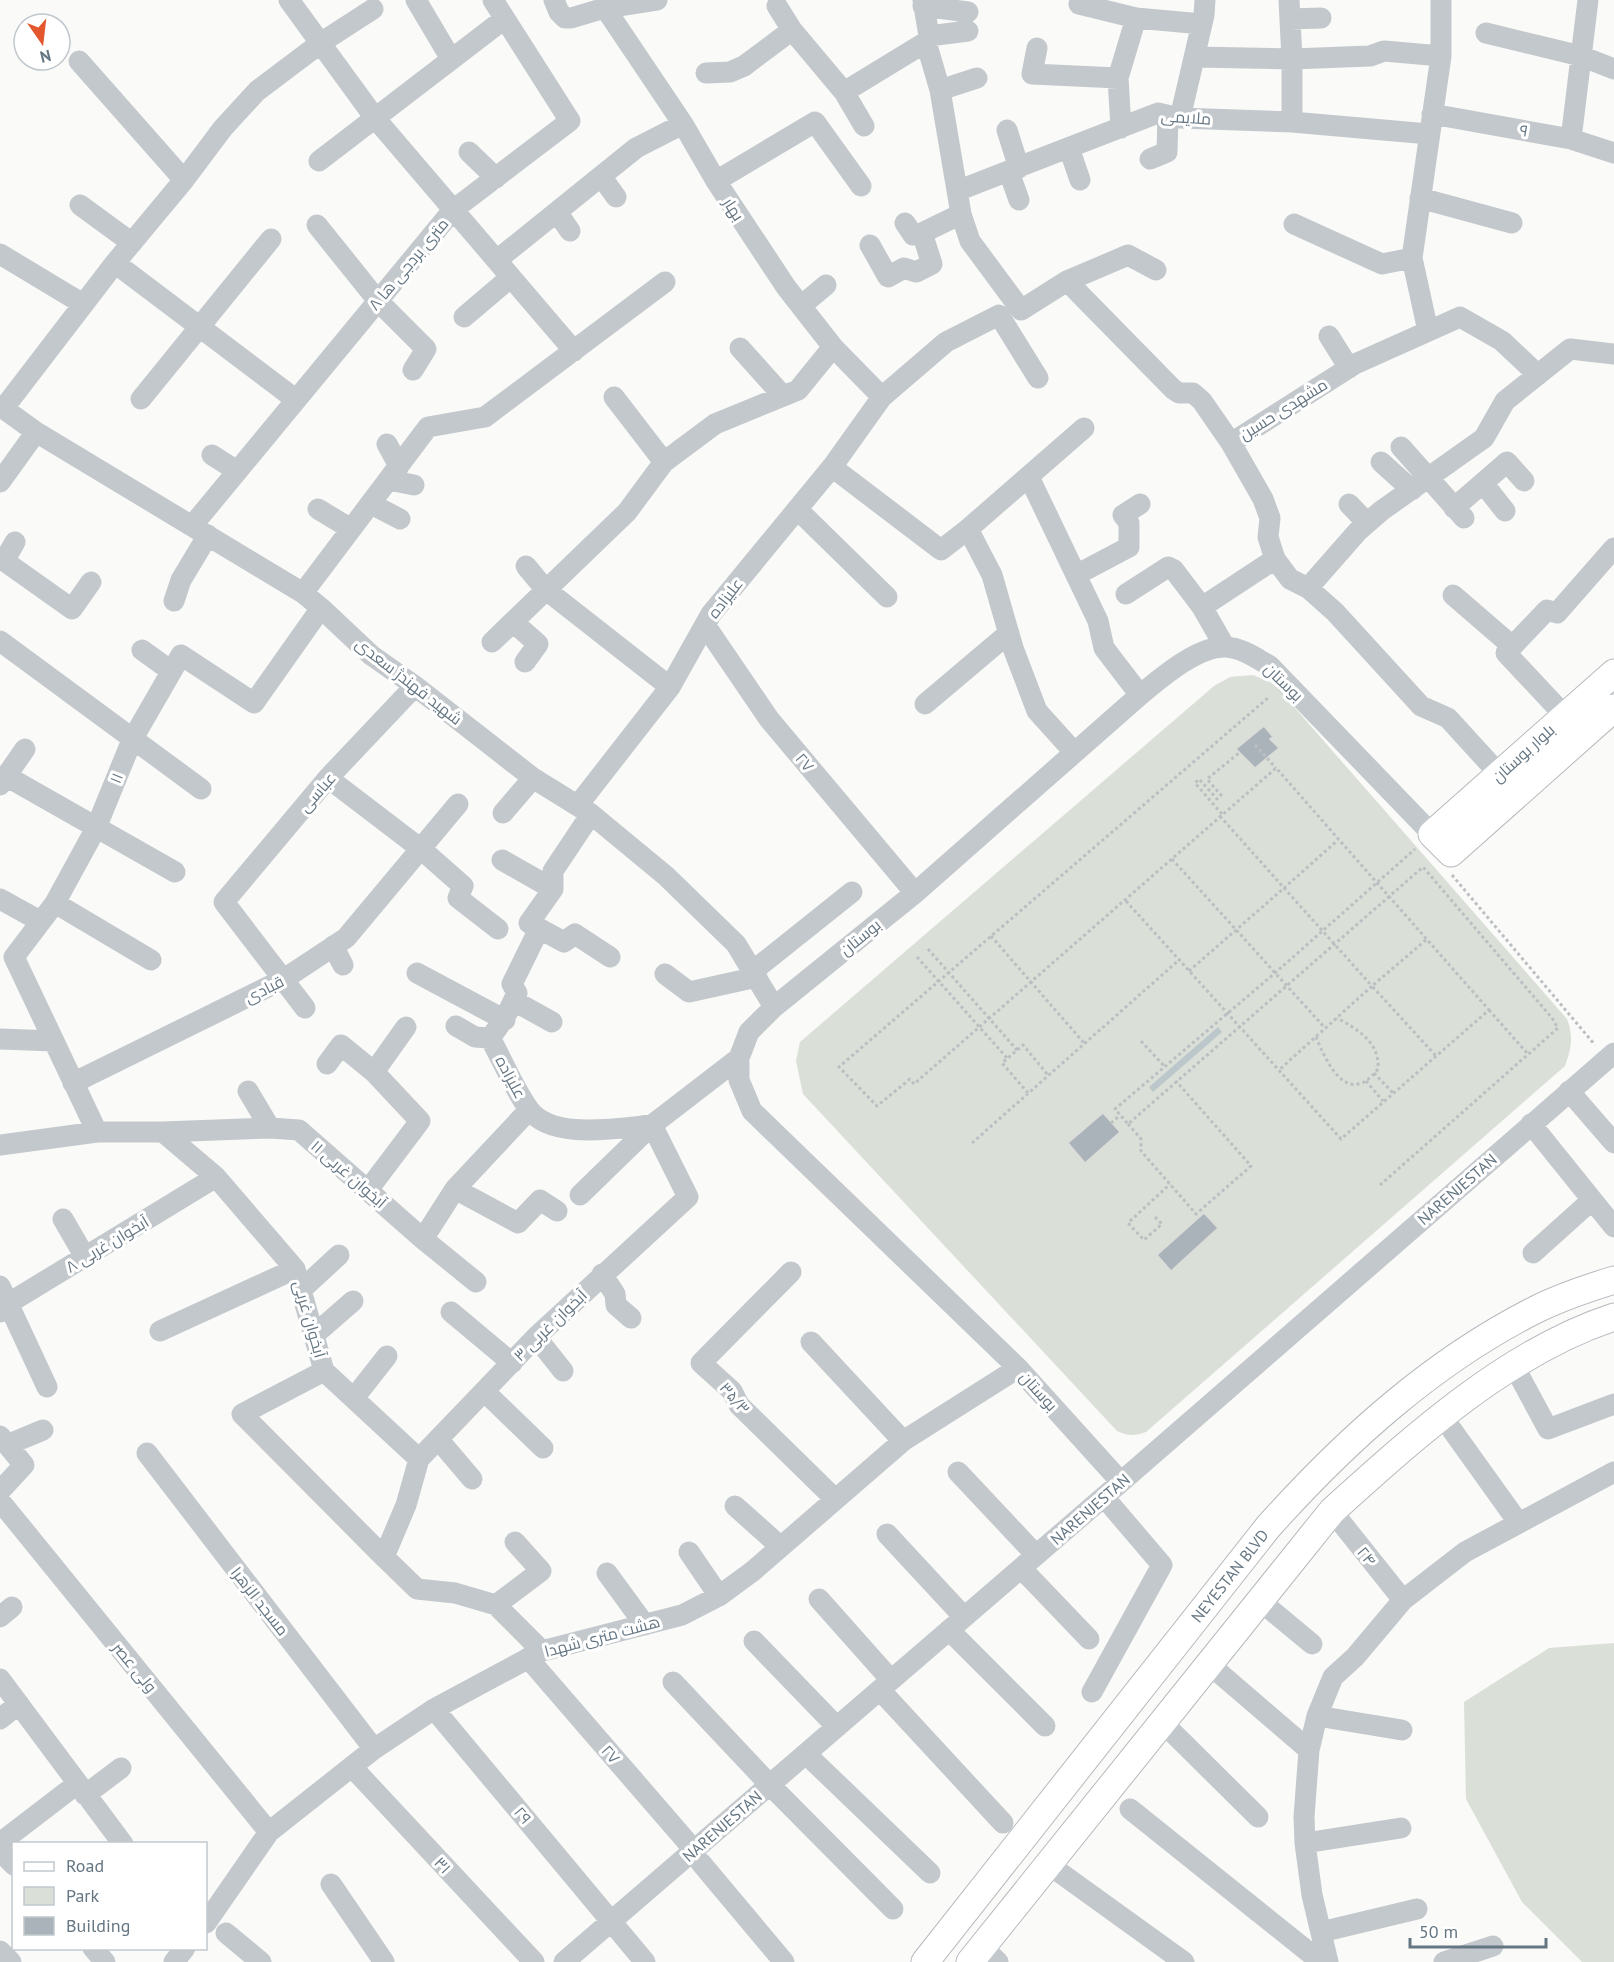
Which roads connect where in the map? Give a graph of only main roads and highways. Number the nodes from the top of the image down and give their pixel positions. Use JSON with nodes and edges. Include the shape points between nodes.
{"nodes":[{"id":1,"x":1614,"y":673,"type":"edge"},
{"id":2,"x":1614,"y":708,"type":"edge"},
{"id":3,"x":1614,"y":1280,"type":"edge"},
{"id":4,"x":1614,"y":1317,"type":"edge"},
{"id":5,"x":983,"y":1957,"type":"edge"},
{"id":6,"x":925,"y":1962,"type":"edge"}],
"edges":[{"from":1,"to":2,"type":"main road","name":"بلوار بوستان","via":[[1432,834],[1449,861]]},
{"from":3,"to":6,"type":"main road","name":"NEYESTAN BLVD","via":[[1538,1309],[1443,1367],[1377,1418],[1306,1484]]},
{"from":4,"to":5,"type":"main road","via":[[1553,1344],[1461,1401],[1332,1511],[1048,1864]]}]}
